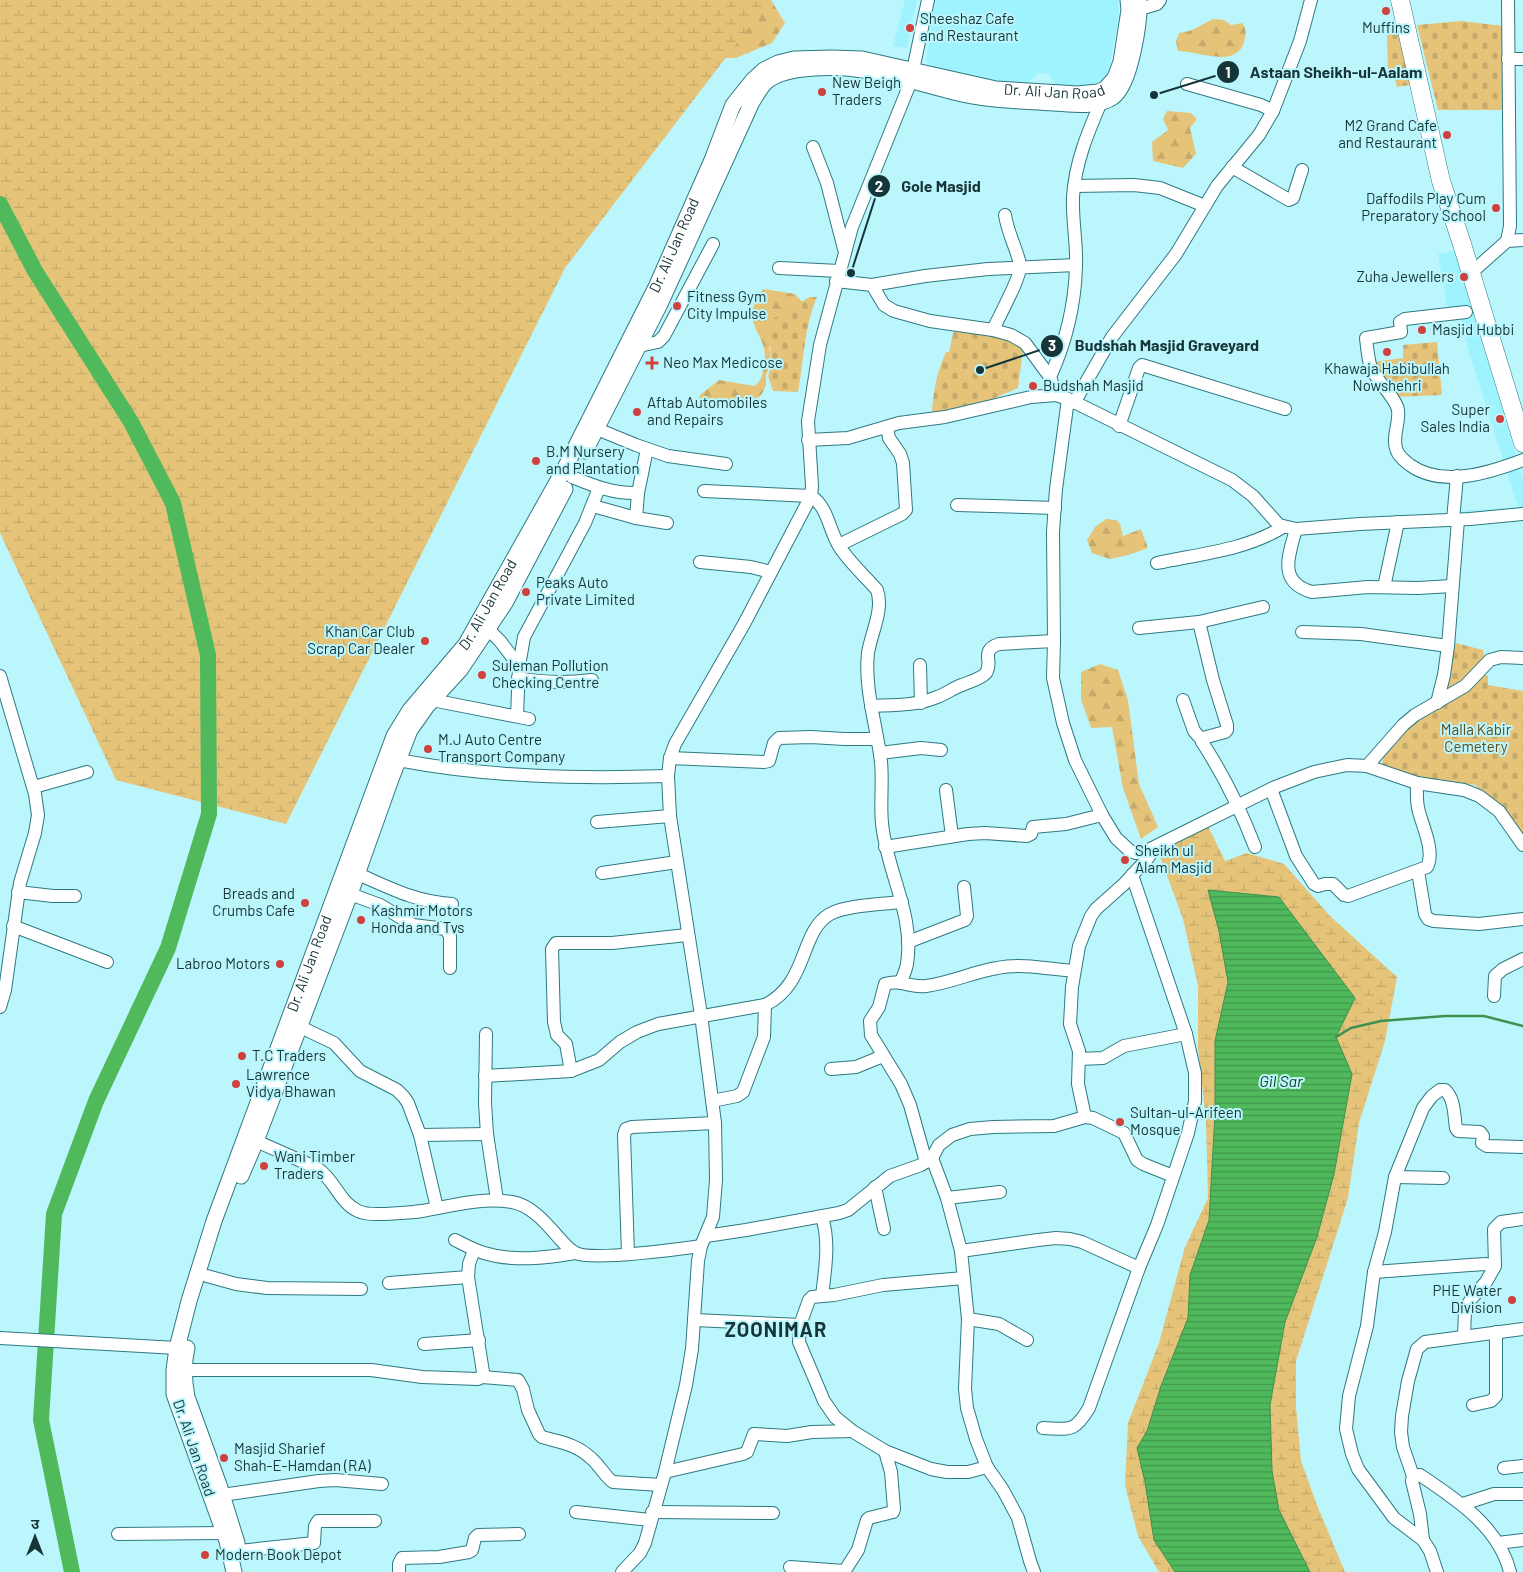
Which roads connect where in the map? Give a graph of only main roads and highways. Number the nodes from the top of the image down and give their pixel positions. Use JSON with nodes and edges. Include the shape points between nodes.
{"nodes":[{"id":1,"x":1400,"y":0,"type":"edge"},
{"id":2,"x":1136,"y":3,"type":"edge"},
{"id":3,"x":912,"y":76,"type":"junction"},
{"id":4,"x":1523,"y":443,"type":"edge"},
{"id":5,"x":294,"y":1024,"type":"junction"},
{"id":6,"x":179,"y":1370,"type":"junction"},
{"id":7,"x":234,"y":1572,"type":"edge"},
{"id":8,"x":244,"y":1572,"type":"edge"}],
"edges":[{"from":1,"to":4,"type":"highway","via":[[1435,158],[1471,273],[1475,311]]},
{"from":2,"to":3,"type":"main road","name":"Dr. Ali Jan Road","via":[[1129,10],[1121,62],[1115,78],[1098,92],[1078,94],[996,88]]},
{"from":2,"to":3,"type":"main road","name":"Dr. Ali Jan Road","via":[[1136,39],[1122,86],[1114,96],[1101,102],[1080,105],[996,100],[968,96]]},
{"from":3,"to":5,"type":"main road","name":"Dr. Ali Jan Road","via":[[824,68],[796,70],[765,82],[752,102],[660,304],[505,602],[460,670],[410,730],[358,874]]},
{"from":3,"to":5,"type":"main road","name":"Dr. Ali Jan Road","via":[[862,60],[794,59],[764,70],[733,105],[657,285],[565,468],[470,637],[410,710],[394,736]]},
{"from":5,"to":6,"type":"main road","name":"Dr. Ali Jan Road","via":[[256,1141],[229,1207]]},
{"from":5,"to":6,"type":"main road","name":"Dr. Ali Jan Road","via":[[214,1221],[177,1348]]},
{"from":6,"to":7,"type":"main road","name":"Dr. Ali Jan Road","via":[[174,1394],[224,1533]]},
{"from":6,"to":8,"type":"main road","name":"Dr. Ali Jan Road","via":[[222,1495]]}]}
